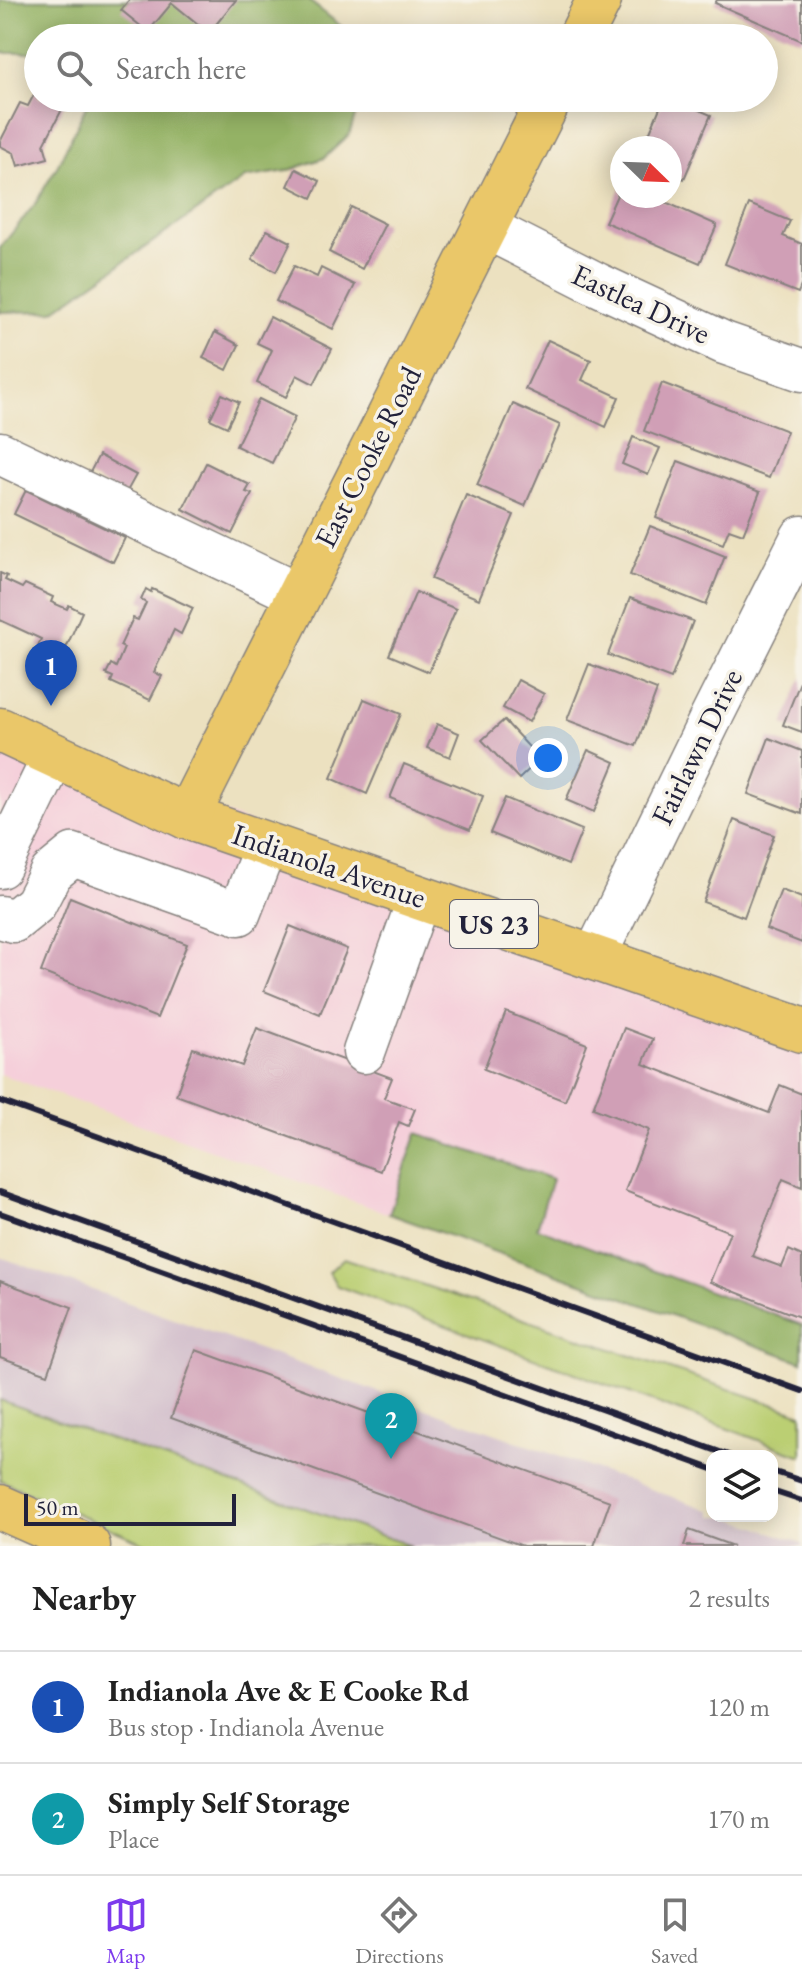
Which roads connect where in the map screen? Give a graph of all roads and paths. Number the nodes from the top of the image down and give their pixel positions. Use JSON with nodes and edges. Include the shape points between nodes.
{"nodes":[{"id":1,"x":599,"y":0,"type":"edge"},
{"id":2,"x":587,"y":24,"type":"edge"},
{"id":3,"x":543,"y":112,"type":"edge"},
{"id":4,"x":485,"y":227,"type":"junction"},
{"id":5,"x":802,"y":370,"type":"edge"},
{"id":6,"x":0,"y":453,"type":"edge"},
{"id":7,"x":802,"y":537,"type":"edge"},
{"id":8,"x":299,"y":595,"type":"junction"},
{"id":9,"x":0,"y":730,"type":"edge"},
{"id":10,"x":54,"y":756,"type":"junction"},
{"id":11,"x":187,"y":817,"type":"junction"},
{"id":12,"x":266,"y":845,"type":"junction"},
{"id":13,"x":4,"y":859,"type":"edge"},
{"id":14,"x":51,"y":873,"type":"junction"},
{"id":15,"x":419,"y":898,"type":"junction"},
{"id":16,"x":0,"y":917,"type":"edge"},
{"id":17,"x":594,"y":958,"type":"junction"},
{"id":18,"x":802,"y":1030,"type":"edge"},
{"id":19,"x":364,"y":1052,"type":"dead end"},
{"id":20,"x":0,"y":1507,"type":"edge"},
{"id":21,"x":88,"y":1546,"type":"edge"}],
"edges":[{"from":1,"to":2,"type":"main road"},
{"from":3,"to":4,"type":"main road","name":"East Cooke Road"},
{"from":4,"to":5,"type":"street","name":"Eastlea Drive","via":[[724,343]]},
{"from":4,"to":8,"type":"main road","name":"East Cooke Road"},
{"from":6,"to":8,"type":"street"},
{"from":7,"to":17,"type":"street","name":"Fairlawn Drive"},
{"from":8,"to":11,"type":"main road","name":"East Cooke Road"},
{"from":9,"to":10,"type":"main road","name":"Indianola Avenue","number":"US 23"},
{"from":10,"to":11,"type":"main road","name":"Indianola Avenue","number":"US 23"},
{"from":10,"to":13,"type":"street"},
{"from":11,"to":12,"type":"main road","name":"Indianola Avenue","number":"US 23"},
{"from":12,"to":14,"type":"street","via":[[239,914],[73,855]]},
{"from":12,"to":15,"type":"main road","name":"Indianola Avenue","number":"US 23"},
{"from":13,"to":14,"type":"street"},
{"from":14,"to":16,"type":"street","via":[[35,904],[14,921]]},
{"from":15,"to":17,"type":"main road","name":"Indianola Avenue","number":"US 23"},
{"from":15,"to":19,"type":"street"},
{"from":17,"to":18,"type":"main road","name":"Indianola Avenue","number":"US 23"},
{"from":20,"to":21,"type":"main road"}]}
